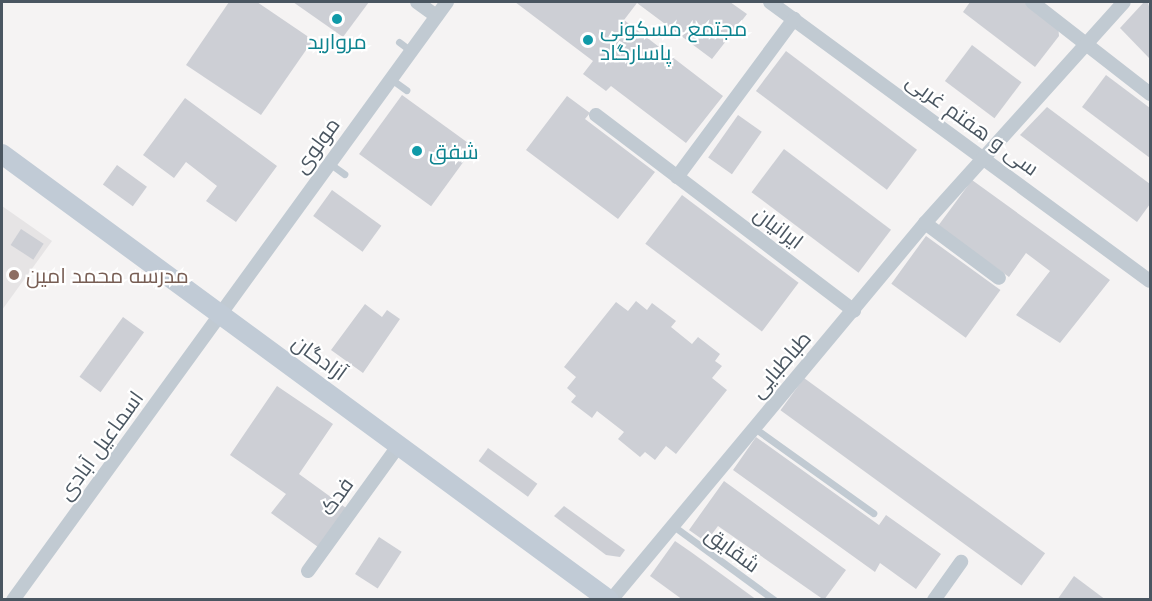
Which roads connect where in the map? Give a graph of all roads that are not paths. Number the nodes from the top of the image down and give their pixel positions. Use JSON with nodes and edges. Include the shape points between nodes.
{"nodes":[{"id":1,"x":417,"y":2,"type":"edge"},
{"id":2,"x":447,"y":2,"type":"edge"},
{"id":3,"x":770,"y":2,"type":"edge"},
{"id":4,"x":1032,"y":2,"type":"edge"},
{"id":5,"x":1124,"y":2,"type":"edge"},
{"id":6,"x":436,"y":16,"type":"junction"},
{"id":7,"x":794,"y":19,"type":"junction"},
{"id":8,"x":399,"y":42,"type":"dead end"},
{"id":9,"x":1086,"y":44,"type":"junction"},
{"id":10,"x":411,"y":51,"type":"junction"},
{"id":11,"x":390,"y":79,"type":"junction"},
{"id":12,"x":406,"y":90,"type":"dead end"},
{"id":13,"x":1150,"y":93,"type":"edge"},
{"id":14,"x":596,"y":115,"type":"dead end"},
{"id":15,"x":2,"y":154,"type":"edge"},
{"id":16,"x":982,"y":157,"type":"junction"},
{"id":17,"x":329,"y":163,"type":"junction"},
{"id":18,"x":344,"y":174,"type":"dead end"},
{"id":19,"x":677,"y":177,"type":"junction"},
{"id":20,"x":925,"y":223,"type":"junction"},
{"id":21,"x":999,"y":278,"type":"dead end"},
{"id":22,"x":1150,"y":281,"type":"edge"},
{"id":23,"x":854,"y":310,"type":"junction"},
{"id":24,"x":221,"y":314,"type":"junction"},
{"id":25,"x":753,"y":427,"type":"junction"},
{"id":26,"x":399,"y":445,"type":"junction"},
{"id":27,"x":873,"y":513,"type":"dead end"},
{"id":28,"x":672,"y":525,"type":"junction"},
{"id":29,"x":961,"y":562,"type":"dead end"},
{"id":30,"x":308,"y":571,"type":"dead end"},
{"id":31,"x":13,"y":600,"type":"edge"},
{"id":32,"x":610,"y":600,"type":"edge"},
{"id":33,"x":774,"y":600,"type":"edge"},
{"id":34,"x":933,"y":600,"type":"edge"}],
"edges":[{"from":1,"to":6,"type":"street"},
{"from":2,"to":6,"type":"street","name":"مولوی"},
{"from":3,"to":7,"type":"street","name":"سی و هفتم غربی"},
{"from":4,"to":9,"type":"street"},
{"from":5,"to":9,"type":"street","name":"طباطبایی"},
{"from":6,"to":10,"type":"street","name":"مولوی"},
{"from":7,"to":16,"type":"street","name":"سی و هفتم غربی"},
{"from":7,"to":19,"type":"street"},
{"from":8,"to":10,"type":"lane"},
{"from":9,"to":13,"type":"street"},
{"from":9,"to":16,"type":"street","name":"طباطبایی"},
{"from":10,"to":11,"type":"street","name":"مولوی"},
{"from":11,"to":12,"type":"lane"},
{"from":11,"to":17,"type":"street","name":"مولوی"},
{"from":14,"to":19,"type":"street","name":"ایرانیان"},
{"from":15,"to":24,"type":"street","name":"آزادگان"},
{"from":16,"to":20,"type":"street","name":"طباطبایی"},
{"from":16,"to":22,"type":"street","name":"سی و هفتم غربی"},
{"from":17,"to":18,"type":"lane"},
{"from":17,"to":24,"type":"street","name":"مولوی"},
{"from":19,"to":23,"type":"street","name":"ایرانیان"},
{"from":20,"to":21,"type":"street"},
{"from":20,"to":23,"type":"street","name":"طباطبایی"},
{"from":23,"to":25,"type":"street","name":"طباطبایی"},
{"from":24,"to":26,"type":"street","name":"آزادگان"},
{"from":24,"to":31,"type":"street","name":"اسماعیل آبادی"},
{"from":25,"to":27,"type":"lane"},
{"from":25,"to":28,"type":"street","name":"طباطبایی"},
{"from":26,"to":30,"type":"street","name":"فدک"},
{"from":26,"to":32,"type":"street","name":"آزادگان"},
{"from":28,"to":32,"type":"street","name":"طباطبایی"},
{"from":28,"to":33,"type":"lane","name":"شقایق"},
{"from":29,"to":34,"type":"street"}]}
